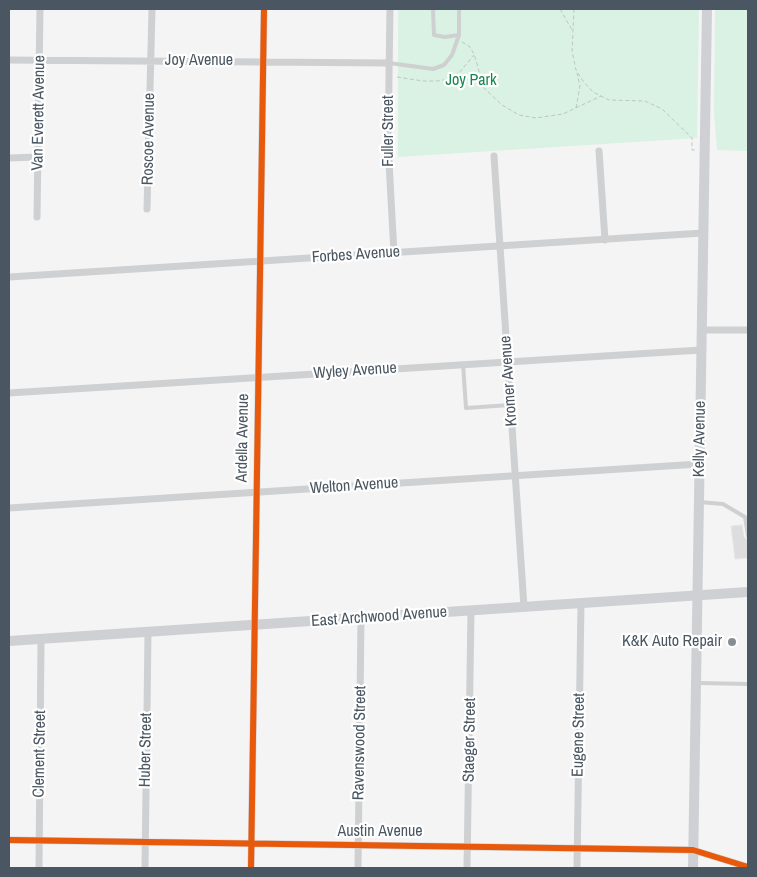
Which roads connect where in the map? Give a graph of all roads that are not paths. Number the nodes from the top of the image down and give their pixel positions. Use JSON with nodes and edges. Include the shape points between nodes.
{"nodes":[{"id":1,"x":40,"y":9,"type":"edge"},
{"id":2,"x":152,"y":9,"type":"edge"},
{"id":3,"x":264,"y":9,"type":"edge"},
{"id":4,"x":390,"y":9,"type":"edge"},
{"id":5,"x":433,"y":9,"type":"edge"},
{"id":6,"x":459,"y":9,"type":"edge"},
{"id":7,"x":707,"y":9,"type":"edge"},
{"id":8,"x":458,"y":37,"type":"junction"},
{"id":9,"x":9,"y":60,"type":"edge"},
{"id":10,"x":40,"y":60,"type":"junction"},
{"id":11,"x":150,"y":61,"type":"junction"},
{"id":12,"x":263,"y":62,"type":"junction"},
{"id":13,"x":389,"y":63,"type":"junction"},
{"id":14,"x":599,"y":151,"type":"dead end"},
{"id":15,"x":494,"y":156,"type":"dead end"},
{"id":16,"x":38,"y":157,"type":"junction"},
{"id":17,"x":9,"y":158,"type":"edge"},
{"id":18,"x":147,"y":208,"type":"dead end"},
{"id":19,"x":37,"y":217,"type":"dead end"},
{"id":20,"x":703,"y":234,"type":"junction"},
{"id":21,"x":605,"y":240,"type":"junction"},
{"id":22,"x":500,"y":246,"type":"junction"},
{"id":23,"x":394,"y":253,"type":"junction"},
{"id":24,"x":259,"y":261,"type":"junction"},
{"id":25,"x":9,"y":277,"type":"edge"},
{"id":26,"x":702,"y":330,"type":"junction"},
{"id":27,"x":748,"y":330,"type":"edge"},
{"id":28,"x":702,"y":350,"type":"junction"},
{"id":29,"x":508,"y":362,"type":"junction"},
{"id":30,"x":463,"y":364,"type":"junction"},
{"id":31,"x":258,"y":377,"type":"junction"},
{"id":32,"x":9,"y":393,"type":"edge"},
{"id":33,"x":510,"y":405,"type":"junction"},
{"id":34,"x":699,"y":464,"type":"junction"},
{"id":35,"x":515,"y":476,"type":"junction"},
{"id":36,"x":256,"y":493,"type":"junction"},
{"id":37,"x":699,"y":502,"type":"junction"},
{"id":38,"x":9,"y":508,"type":"edge"},
{"id":39,"x":748,"y":536,"type":"edge"},
{"id":40,"x":748,"y":592,"type":"edge"},
{"id":41,"x":698,"y":595,"type":"junction"},
{"id":42,"x":581,"y":603,"type":"junction"},
{"id":43,"x":524,"y":607,"type":"junction"},
{"id":44,"x":471,"y":611,"type":"junction"},
{"id":45,"x":361,"y":618,"type":"junction"},
{"id":46,"x":254,"y":626,"type":"junction"},
{"id":47,"x":148,"y":632,"type":"junction"},
{"id":48,"x":41,"y":639,"type":"junction"},
{"id":49,"x":9,"y":641,"type":"edge"},
{"id":50,"x":697,"y":682,"type":"junction"},
{"id":51,"x":748,"y":684,"type":"edge"},
{"id":52,"x":9,"y":840,"type":"edge"},
{"id":53,"x":39,"y":841,"type":"junction"},
{"id":54,"x":145,"y":842,"type":"junction"},
{"id":55,"x":251,"y":844,"type":"junction"},
{"id":56,"x":358,"y":846,"type":"junction"},
{"id":57,"x":468,"y":846,"type":"junction"},
{"id":58,"x":578,"y":848,"type":"junction"},
{"id":59,"x":693,"y":850,"type":"junction"},
{"id":60,"x":748,"y":867,"type":"edge"},
{"id":61,"x":39,"y":868,"type":"edge"},
{"id":62,"x":145,"y":868,"type":"edge"},
{"id":63,"x":251,"y":868,"type":"edge"},
{"id":64,"x":358,"y":868,"type":"edge"},
{"id":65,"x":468,"y":868,"type":"edge"},
{"id":66,"x":577,"y":868,"type":"edge"},
{"id":67,"x":693,"y":868,"type":"edge"}],
"edges":[{"from":1,"to":10,"type":"street","name":"Van Everett Avenue"},
{"from":2,"to":11,"type":"street","name":"Roscoe Avenue"},
{"from":3,"to":12,"type":"street","name":"Ardella Avenue"},
{"from":4,"to":13,"type":"street","name":"Fuller Street"},
{"from":5,"to":8,"type":"lane","via":[[434,35]]},
{"from":6,"to":8,"type":"lane"},
{"from":7,"to":20,"type":"main road","name":"Kelly Avenue"},
{"from":8,"to":13,"type":"lane","via":[[452,56],[444,65],[432,69]]},
{"from":9,"to":10,"type":"street","name":"Joy Avenue"},
{"from":10,"to":11,"type":"street","name":"Joy Avenue"},
{"from":10,"to":16,"type":"street","name":"Van Everett Avenue"},
{"from":11,"to":12,"type":"street","name":"Joy Avenue"},
{"from":11,"to":18,"type":"street","name":"Roscoe Avenue"},
{"from":12,"to":13,"type":"street","name":"Joy Avenue"},
{"from":12,"to":24,"type":"street","name":"Ardella Avenue"},
{"from":13,"to":23,"type":"street","name":"Fuller Street","via":[[388,162]]},
{"from":14,"to":21,"type":"street"},
{"from":15,"to":22,"type":"street","name":"Kromer Avenue"},
{"from":16,"to":17,"type":"street"},
{"from":16,"to":19,"type":"street","name":"Van Everett Avenue"},
{"from":20,"to":21,"type":"street","name":"Forbes Avenue"},
{"from":20,"to":26,"type":"main road","name":"Kelly Avenue"},
{"from":21,"to":22,"type":"street","name":"Forbes Avenue"},
{"from":22,"to":23,"type":"street","name":"Forbes Avenue"},
{"from":22,"to":29,"type":"street","name":"Kromer Avenue"},
{"from":23,"to":24,"type":"street","name":"Forbes Avenue"},
{"from":24,"to":25,"type":"street","name":"Forbes Avenue"},
{"from":24,"to":31,"type":"street","name":"Ardella Avenue"},
{"from":26,"to":27,"type":"street"},
{"from":26,"to":28,"type":"main road","name":"Kelly Avenue"},
{"from":28,"to":29,"type":"street","name":"Wyley Avenue"},
{"from":28,"to":34,"type":"main road","name":"Kelly Avenue"},
{"from":29,"to":30,"type":"street","name":"Wyley Avenue"},
{"from":29,"to":33,"type":"street","name":"Kromer Avenue"},
{"from":30,"to":31,"type":"street","name":"Wyley Avenue"},
{"from":30,"to":33,"type":"lane","via":[[466,408]]},
{"from":31,"to":32,"type":"street","name":"Wyley Avenue"},
{"from":31,"to":36,"type":"street","name":"Ardella Avenue"},
{"from":33,"to":35,"type":"street","name":"Kromer Avenue"},
{"from":34,"to":35,"type":"street","name":"Welton Avenue"},
{"from":34,"to":37,"type":"main road","name":"Kelly Avenue"},
{"from":35,"to":36,"type":"street","name":"Welton Avenue"},
{"from":35,"to":43,"type":"street","name":"Kromer Avenue"},
{"from":36,"to":38,"type":"street","name":"Welton Avenue"},
{"from":36,"to":46,"type":"street","name":"Ardella Avenue"},
{"from":37,"to":39,"type":"lane","via":[[723,504],[745,517]]},
{"from":37,"to":41,"type":"main road","name":"Kelly Avenue"},
{"from":40,"to":41,"type":"main road","name":"East Archwood Avenue"},
{"from":41,"to":42,"type":"main road","name":"East Archwood Avenue"},
{"from":41,"to":50,"type":"main road","name":"Kelly Avenue"},
{"from":42,"to":43,"type":"main road","name":"East Archwood Avenue"},
{"from":42,"to":58,"type":"street","name":"Eugene Street"},
{"from":43,"to":44,"type":"main road","name":"East Archwood Avenue"},
{"from":44,"to":45,"type":"main road","name":"East Archwood Avenue"},
{"from":44,"to":57,"type":"street","name":"Staeger Street"},
{"from":45,"to":46,"type":"main road","name":"East Archwood Avenue"},
{"from":45,"to":56,"type":"street","name":"Ravenswood Street"},
{"from":46,"to":47,"type":"main road","name":"East Archwood Avenue"},
{"from":46,"to":55,"type":"street","name":"Ardella Avenue"},
{"from":47,"to":48,"type":"main road","name":"East Archwood Avenue"},
{"from":47,"to":54,"type":"street","name":"Huber Street"},
{"from":48,"to":49,"type":"main road","name":"East Archwood Avenue"},
{"from":48,"to":53,"type":"street","name":"Clement Street"},
{"from":50,"to":51,"type":"lane"},
{"from":50,"to":59,"type":"main road","name":"Kelly Avenue"},
{"from":52,"to":53,"type":"street","name":"Austin Avenue"},
{"from":53,"to":54,"type":"street","name":"Austin Avenue"},
{"from":53,"to":61,"type":"street","name":"Clement Street"},
{"from":54,"to":55,"type":"street","name":"Austin Avenue"},
{"from":54,"to":62,"type":"street","name":"Huber Street"},
{"from":55,"to":56,"type":"street","name":"Austin Avenue"},
{"from":55,"to":63,"type":"street","name":"Ardella Avenue"},
{"from":56,"to":57,"type":"street","name":"Austin Avenue"},
{"from":56,"to":64,"type":"street","name":"Ravenswood Street"},
{"from":57,"to":58,"type":"street","name":"Austin Avenue"},
{"from":57,"to":65,"type":"street","name":"Staeger Street"},
{"from":58,"to":59,"type":"street","name":"Austin Avenue"},
{"from":58,"to":66,"type":"street","name":"Eugene Street"},
{"from":59,"to":60,"type":"street","name":"Austin Avenue"},
{"from":59,"to":67,"type":"main road","name":"Kelly Avenue"}]}
